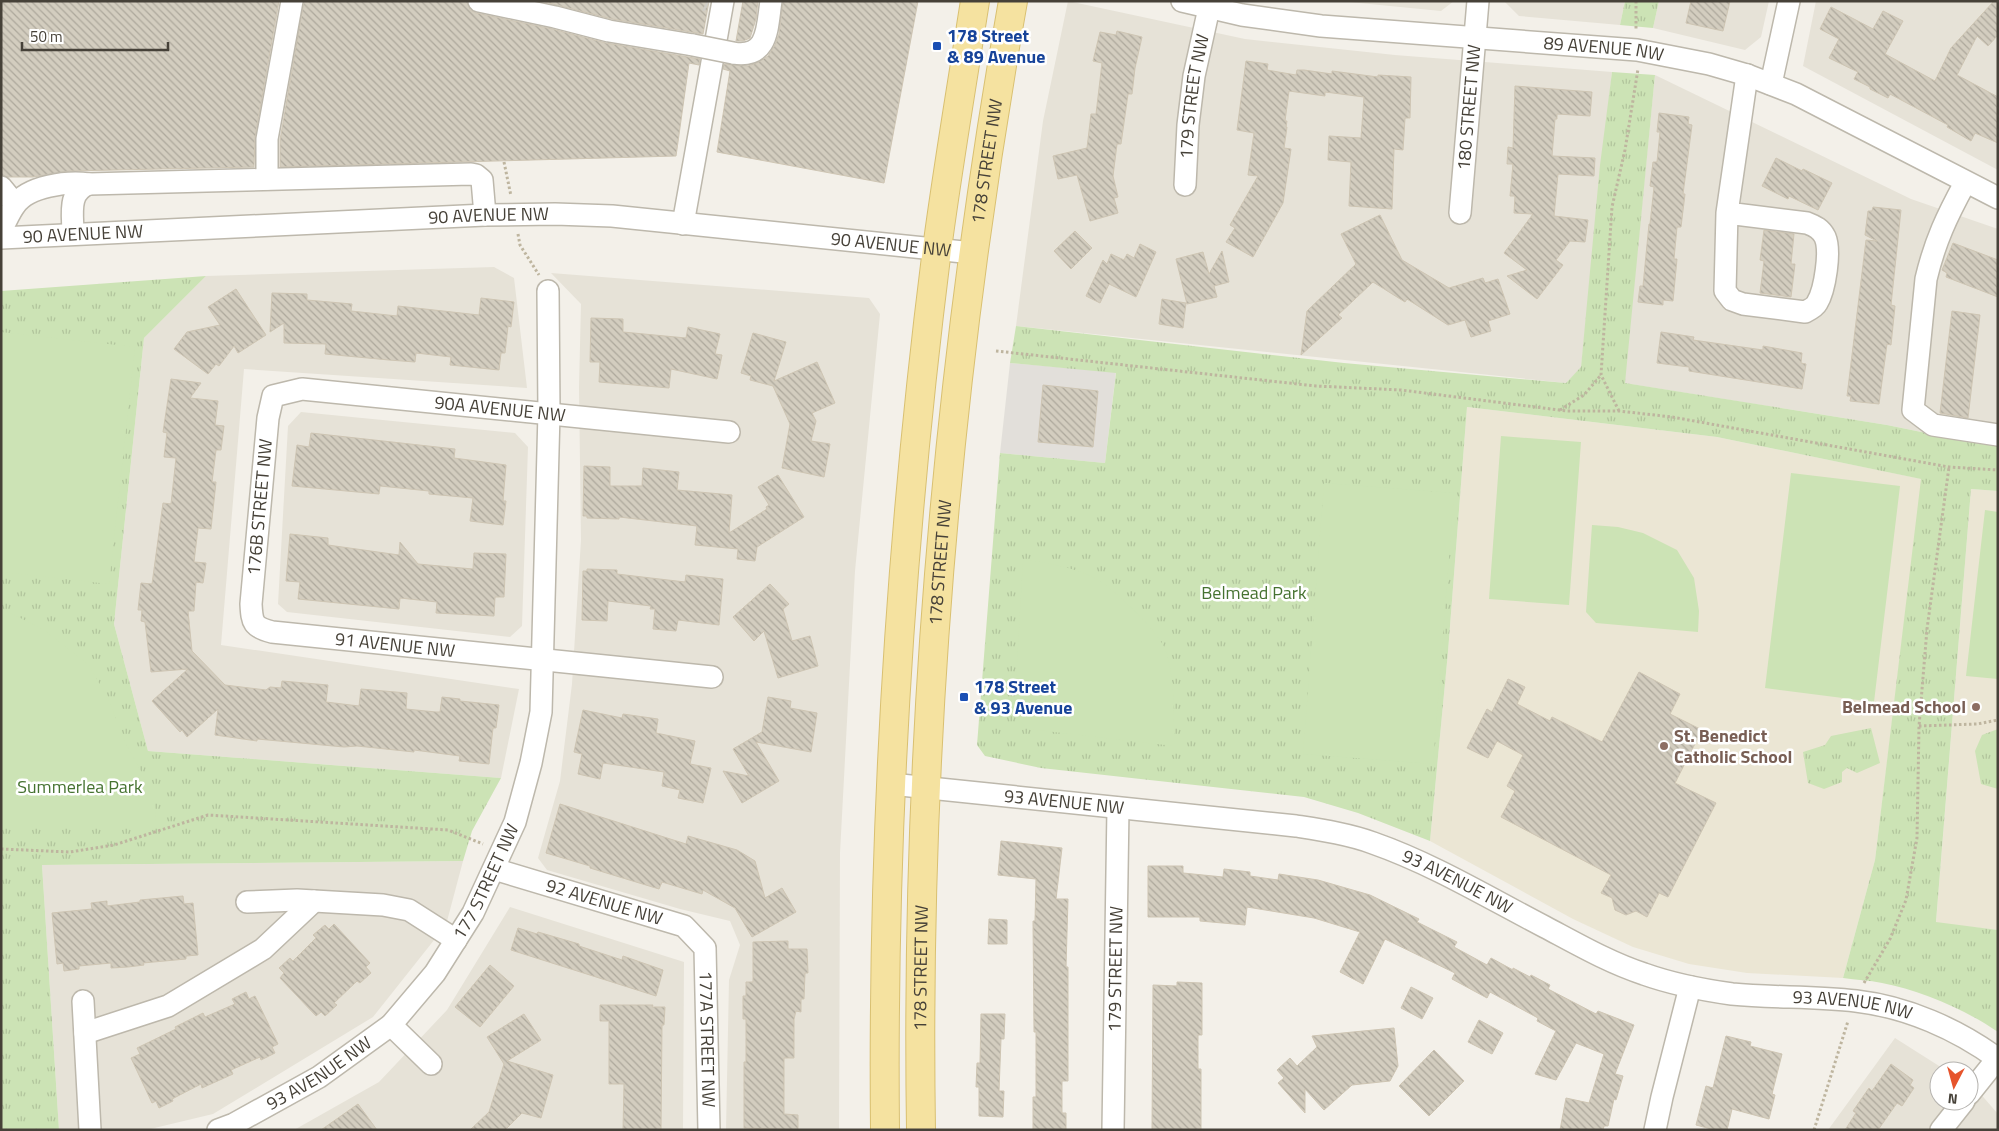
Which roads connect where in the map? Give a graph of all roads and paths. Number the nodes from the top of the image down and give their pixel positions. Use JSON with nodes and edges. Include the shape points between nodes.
{"nodes":[{"id":1,"x":292,"y":1,"type":"edge"},
{"id":2,"x":479,"y":1,"type":"edge"},
{"id":3,"x":771,"y":1,"type":"edge"},
{"id":4,"x":975,"y":1,"type":"edge"},
{"id":5,"x":1182,"y":1,"type":"edge"},
{"id":6,"x":1478,"y":1,"type":"edge"},
{"id":7,"x":1636,"y":1,"type":"edge"},
{"id":8,"x":1789,"y":1,"type":"edge"},
{"id":9,"x":718,"y":2,"type":"edge"},
{"id":10,"x":1015,"y":3,"type":"edge"},
{"id":11,"x":1209,"y":8,"type":"junction"},
{"id":12,"x":1636,"y":30,"type":"dead end"},
{"id":13,"x":1474,"y":38,"type":"junction"},
{"id":14,"x":1638,"y":70,"type":"dead end"},
{"id":15,"x":1746,"y":75,"type":"junction"},
{"id":16,"x":1771,"y":84,"type":"junction"},
{"id":17,"x":266,"y":179,"type":"junction"},
{"id":18,"x":1965,"y":183,"type":"junction"},
{"id":19,"x":89,"y":184,"type":"junction"},
{"id":20,"x":1184,"y":185,"type":"dead end"},
{"id":21,"x":1,"y":187,"type":"edge"},
{"id":22,"x":1998,"y":198,"type":"edge"},
{"id":23,"x":16,"y":204,"type":"junction"},
{"id":24,"x":1727,"y":212,"type":"junction"},
{"id":25,"x":1460,"y":213,"type":"dead end"},
{"id":26,"x":485,"y":215,"type":"junction"},
{"id":27,"x":683,"y":224,"type":"junction"},
{"id":28,"x":1,"y":230,"type":"edge"},
{"id":29,"x":73,"y":234,"type":"junction"},
{"id":30,"x":1,"y":238,"type":"edge"},
{"id":31,"x":937,"y":249,"type":"junction"},
{"id":32,"x":974,"y":253,"type":"junction"},
{"id":33,"x":548,"y":291,"type":"dead end"},
{"id":34,"x":996,"y":351,"type":"dead end"},
{"id":35,"x":1601,"y":375,"type":"junction"},
{"id":36,"x":273,"y":396,"type":"joint"},
{"id":37,"x":1560,"y":410,"type":"junction"},
{"id":38,"x":1619,"y":411,"type":"junction"},
{"id":39,"x":549,"y":413,"type":"junction"},
{"id":40,"x":729,"y":432,"type":"dead end"},
{"id":41,"x":1998,"y":435,"type":"edge"},
{"id":42,"x":1949,"y":467,"type":"junction"},
{"id":43,"x":1998,"y":470,"type":"edge"},
{"id":44,"x":252,"y":620,"type":"joint"},
{"id":45,"x":542,"y":661,"type":"junction"},
{"id":46,"x":712,"y":677,"type":"dead end"},
{"id":47,"x":1998,"y":720,"type":"edge"},
{"id":48,"x":1918,"y":726,"type":"junction"},
{"id":49,"x":891,"y":784,"type":"junction"},
{"id":50,"x":926,"y":787,"type":"junction"},
{"id":51,"x":1118,"y":808,"type":"junction"},
{"id":52,"x":1,"y":849,"type":"edge"},
{"id":53,"x":498,"y":860,"type":"junction"},
{"id":54,"x":314,"y":901,"type":"junction"},
{"id":55,"x":247,"y":902,"type":"dead end"},
{"id":56,"x":456,"y":940,"type":"junction"},
{"id":57,"x":706,"y":948,"type":"joint"},
{"id":58,"x":1864,"y":983,"type":"dead end"},
{"id":59,"x":1690,"y":987,"type":"junction"},
{"id":60,"x":83,"y":1001,"type":"dead end"},
{"id":61,"x":1848,"y":1019,"type":"dead end"},
{"id":62,"x":391,"y":1025,"type":"junction"},
{"id":63,"x":85,"y":1033,"type":"junction"},
{"id":64,"x":1997,"y":1059,"type":"edge"},
{"id":65,"x":431,"y":1064,"type":"dead end"},
{"id":66,"x":1979,"y":1082,"type":"edge"},
{"id":67,"x":1956,"y":1111,"type":"edge"},
{"id":68,"x":230,"y":1128,"type":"edge"},
{"id":69,"x":90,"y":1130,"type":"edge"},
{"id":70,"x":709,"y":1130,"type":"edge"},
{"id":71,"x":885,"y":1130,"type":"edge"},
{"id":72,"x":921,"y":1130,"type":"edge"},
{"id":73,"x":1113,"y":1130,"type":"edge"},
{"id":74,"x":1655,"y":1130,"type":"edge"},
{"id":75,"x":1814,"y":1130,"type":"edge"},
{"id":76,"x":1941,"y":1130,"type":"edge"}],
"edges":[{"from":1,"to":17,"type":"street","via":[[267,138]]},
{"from":2,"to":3,"type":"street","bridge":true,"via":[[609,31],[748,54],[755,52],[764,42]]},
{"from":4,"to":31,"type":"main road","name":"178 STREET NW"},
{"from":5,"to":11,"type":"street","name":"89 AVENUE NW"},
{"from":6,"to":13,"type":"street","name":"180 STREET NW"},
{"from":7,"to":12,"type":"path"},
{"from":8,"to":16,"type":"street"},
{"from":9,"to":27,"type":"street"},
{"from":10,"to":32,"type":"main road","name":"178 STREET NW"},
{"from":11,"to":13,"type":"street","name":"89 AVENUE NW","via":[[1321,26]]},
{"from":11,"to":20,"type":"street","name":"179 STREET NW","via":[[1194,76]]},
{"from":13,"to":15,"type":"street","name":"89 AVENUE NW","via":[[1637,50]]},
{"from":13,"to":25,"type":"street","name":"180 STREET NW"},
{"from":14,"to":35,"type":"path","via":[[1612,207]]},
{"from":15,"to":16,"type":"street","name":"89 AVENUE NW"},
{"from":15,"to":24,"type":"street"},
{"from":16,"to":18,"type":"street","name":"89 AVENUE NW","via":[[1820,106]]},
{"from":17,"to":19,"type":"street"},
{"from":17,"to":26,"type":"street","via":[[473,169],[482,180]]},
{"from":18,"to":22,"type":"street","name":"89 AVENUE NW"},
{"from":18,"to":41,"type":"street","via":[[1940,230],[1930,261],[1913,410],[1933,426]]},
{"from":19,"to":23,"type":"street","via":[[61,183],[42,188]]},
{"from":19,"to":29,"type":"street","via":[[74,195]]},
{"from":21,"to":23,"type":"street"},
{"from":23,"to":28,"type":"street"},
{"from":24,"to":24,"type":"street","via":[[1817,227],[1825,237],[1828,253],[1816,304],[1805,312],[1732,300],[1725,291]]},
{"from":26,"to":27,"type":"street","name":"90 AVENUE NW","via":[[602,216]]},
{"from":26,"to":29,"type":"street","name":"90 AVENUE NW"},
{"from":27,"to":31,"type":"street","name":"90 AVENUE NW"},
{"from":29,"to":30,"type":"street","name":"90 AVENUE NW"},
{"from":31,"to":32,"type":"street","name":"90 AVENUE NW"},
{"from":31,"to":49,"type":"main road","name":"178 STREET NW","via":[[909,506]]},
{"from":32,"to":50,"type":"main road","name":"178 STREET NW","via":[[944,508]]},
{"from":33,"to":39,"type":"street","name":"177 STREET NW"},
{"from":34,"to":37,"type":"path","via":[[1316,386],[1401,390]]},
{"from":35,"to":37,"type":"path","via":[[1584,395]]},
{"from":35,"to":38,"type":"path"},
{"from":36,"to":39,"type":"street","name":"90A AVENUE NW","via":[[302,389]]},
{"from":36,"to":44,"type":"street","name":"176B STREET NW","via":[[265,447]]},
{"from":37,"to":38,"type":"path"},
{"from":38,"to":42,"type":"path","via":[[1690,420]]},
{"from":39,"to":40,"type":"street","name":"90A AVENUE NW"},
{"from":39,"to":45,"type":"street","name":"177 STREET NW"},
{"from":42,"to":43,"type":"path"},
{"from":42,"to":48,"type":"path","via":[[1927,629]]},
{"from":44,"to":45,"type":"street","name":"91 AVENUE NW","via":[[258,628],[272,632]]},
{"from":45,"to":46,"type":"street"},
{"from":45,"to":53,"type":"street","name":"177 STREET NW","via":[[540,712],[531,763],[515,822]]},
{"from":47,"to":48,"type":"path"},
{"from":48,"to":58,"type":"path","via":[[1917,838],[1906,900],[1890,939]]},
{"from":49,"to":50,"type":"street","name":"93 AVENUE NW"},
{"from":49,"to":71,"type":"main road","name":"178 STREET NW"},
{"from":50,"to":51,"type":"street","name":"93 AVENUE NW"},
{"from":50,"to":72,"type":"main road","name":"178 STREET NW"},
{"from":51,"to":59,"type":"street","name":"93 AVENUE NW","via":[[1296,826],[1371,842],[1426,866],[1614,962]]},
{"from":51,"to":73,"type":"street","name":"179 STREET NW"},
{"from":52,"to":53,"type":"path","via":[[70,852],[114,845],[208,815],[448,830]]},
{"from":53,"to":56,"type":"street","name":"177 STREET NW","via":[[473,913]]},
{"from":53,"to":57,"type":"street","name":"92 AVENUE NW","via":[[684,926]]},
{"from":54,"to":55,"type":"street"},
{"from":54,"to":56,"type":"street","via":[[383,904],[409,910]]},
{"from":54,"to":63,"type":"street","via":[[263,949],[168,1006]]},
{"from":56,"to":62,"type":"street","name":"177 STREET NW","via":[[435,973]]},
{"from":57,"to":70,"type":"street","name":"177A STREET NW"},
{"from":59,"to":64,"type":"street","name":"93 AVENUE NW","via":[[1733,994],[1856,1001],[1888,1007],[1957,1033]]},
{"from":59,"to":74,"type":"street"},
{"from":60,"to":63,"type":"street"},
{"from":61,"to":75,"type":"path"},
{"from":62,"to":65,"type":"street"},
{"from":62,"to":68,"type":"street","name":"93 AVENUE NW","via":[[319,1077]]},
{"from":63,"to":69,"type":"street"},
{"from":64,"to":66,"type":"street"},
{"from":67,"to":76,"type":"street"}]}
